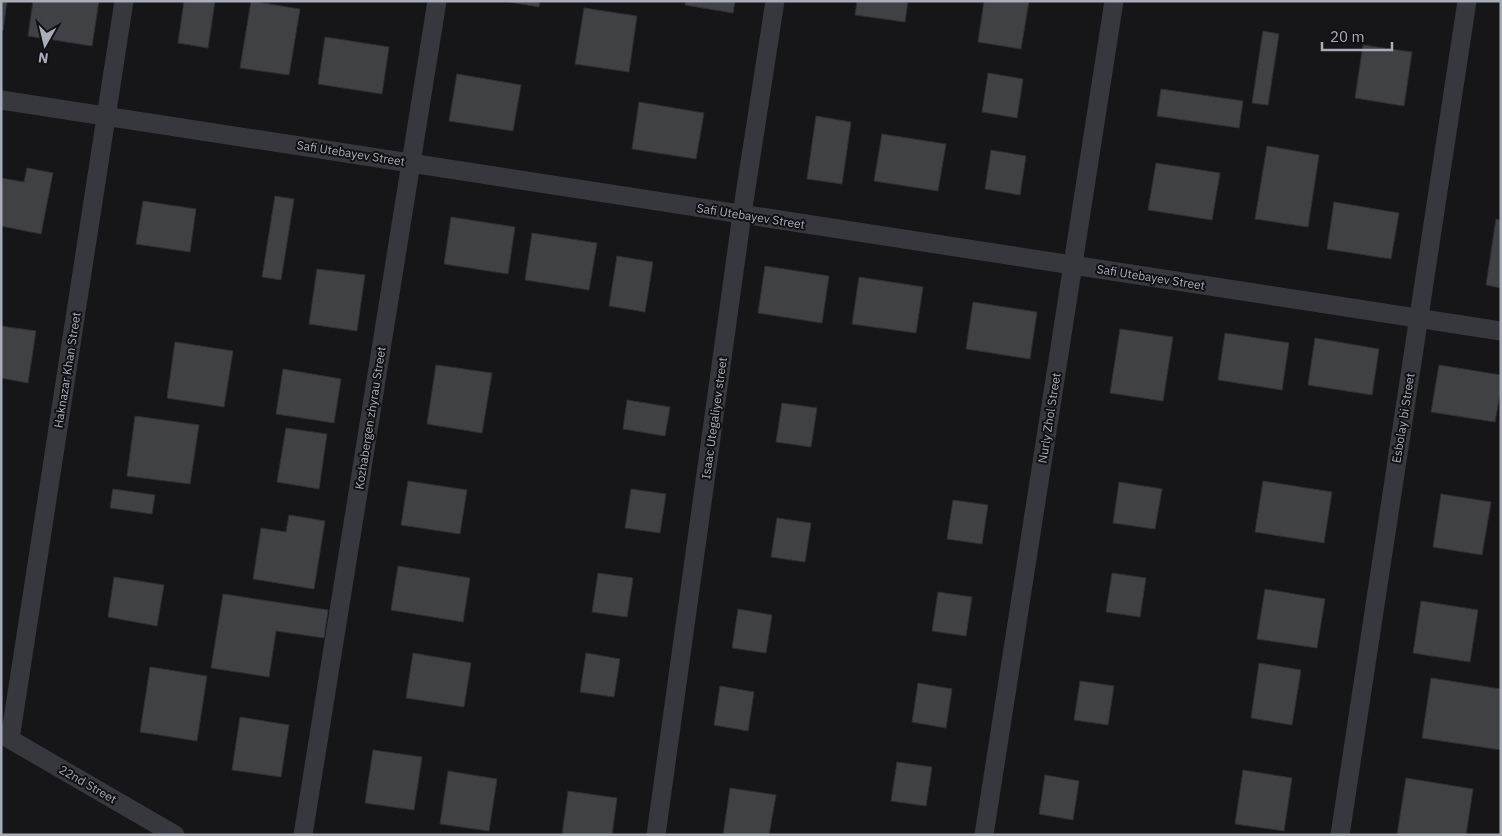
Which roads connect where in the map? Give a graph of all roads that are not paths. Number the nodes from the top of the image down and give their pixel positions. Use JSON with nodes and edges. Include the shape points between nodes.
{"nodes":[{"id":1,"x":124,"y":1,"type":"edge"},
{"id":2,"x":437,"y":1,"type":"edge"},
{"id":3,"x":775,"y":1,"type":"edge"},
{"id":4,"x":1114,"y":1,"type":"edge"},
{"id":5,"x":1467,"y":1,"type":"edge"},
{"id":6,"x":1,"y":100,"type":"edge"},
{"id":7,"x":106,"y":116,"type":"junction"},
{"id":8,"x":411,"y":162,"type":"junction"},
{"id":9,"x":742,"y":214,"type":"junction"},
{"id":10,"x":1073,"y":265,"type":"junction"},
{"id":11,"x":1419,"y":319,"type":"junction"},
{"id":12,"x":1501,"y":331,"type":"edge"},
{"id":13,"x":5,"y":736,"type":"edge"},
{"id":14,"x":175,"y":835,"type":"edge"},
{"id":15,"x":303,"y":835,"type":"edge"},
{"id":16,"x":656,"y":835,"type":"edge"},
{"id":17,"x":984,"y":835,"type":"edge"},
{"id":18,"x":1340,"y":835,"type":"edge"}],
"edges":[{"from":1,"to":7,"type":"street","name":"Haknazar Khan Street"},
{"from":2,"to":8,"type":"street","name":"Kozhabergen zhyrau Street"},
{"from":3,"to":9,"type":"street","name":"Isaac Utegaliyev street"},
{"from":4,"to":10,"type":"street","name":"Nurly Zhol Street"},
{"from":5,"to":11,"type":"street","name":"Esbolay bi Street"},
{"from":6,"to":7,"type":"street","name":"Safi Utebayev Street"},
{"from":7,"to":8,"type":"street","name":"Safi Utebayev Street"},
{"from":7,"to":13,"type":"street","name":"Haknazar Khan Street"},
{"from":8,"to":9,"type":"street","name":"Safi Utebayev Street"},
{"from":8,"to":15,"type":"street","name":"Kozhabergen zhyrau Street"},
{"from":9,"to":10,"type":"street","name":"Safi Utebayev Street"},
{"from":9,"to":16,"type":"street","name":"Isaac Utegaliyev street"},
{"from":10,"to":11,"type":"street","name":"Safi Utebayev Street"},
{"from":10,"to":17,"type":"street","name":"Nurly Zhol Street"},
{"from":11,"to":12,"type":"street","name":"Safi Utebayev Street"},
{"from":11,"to":18,"type":"street","name":"Esbolay bi Street"},
{"from":13,"to":14,"type":"street","name":"22nd Street"}]}
